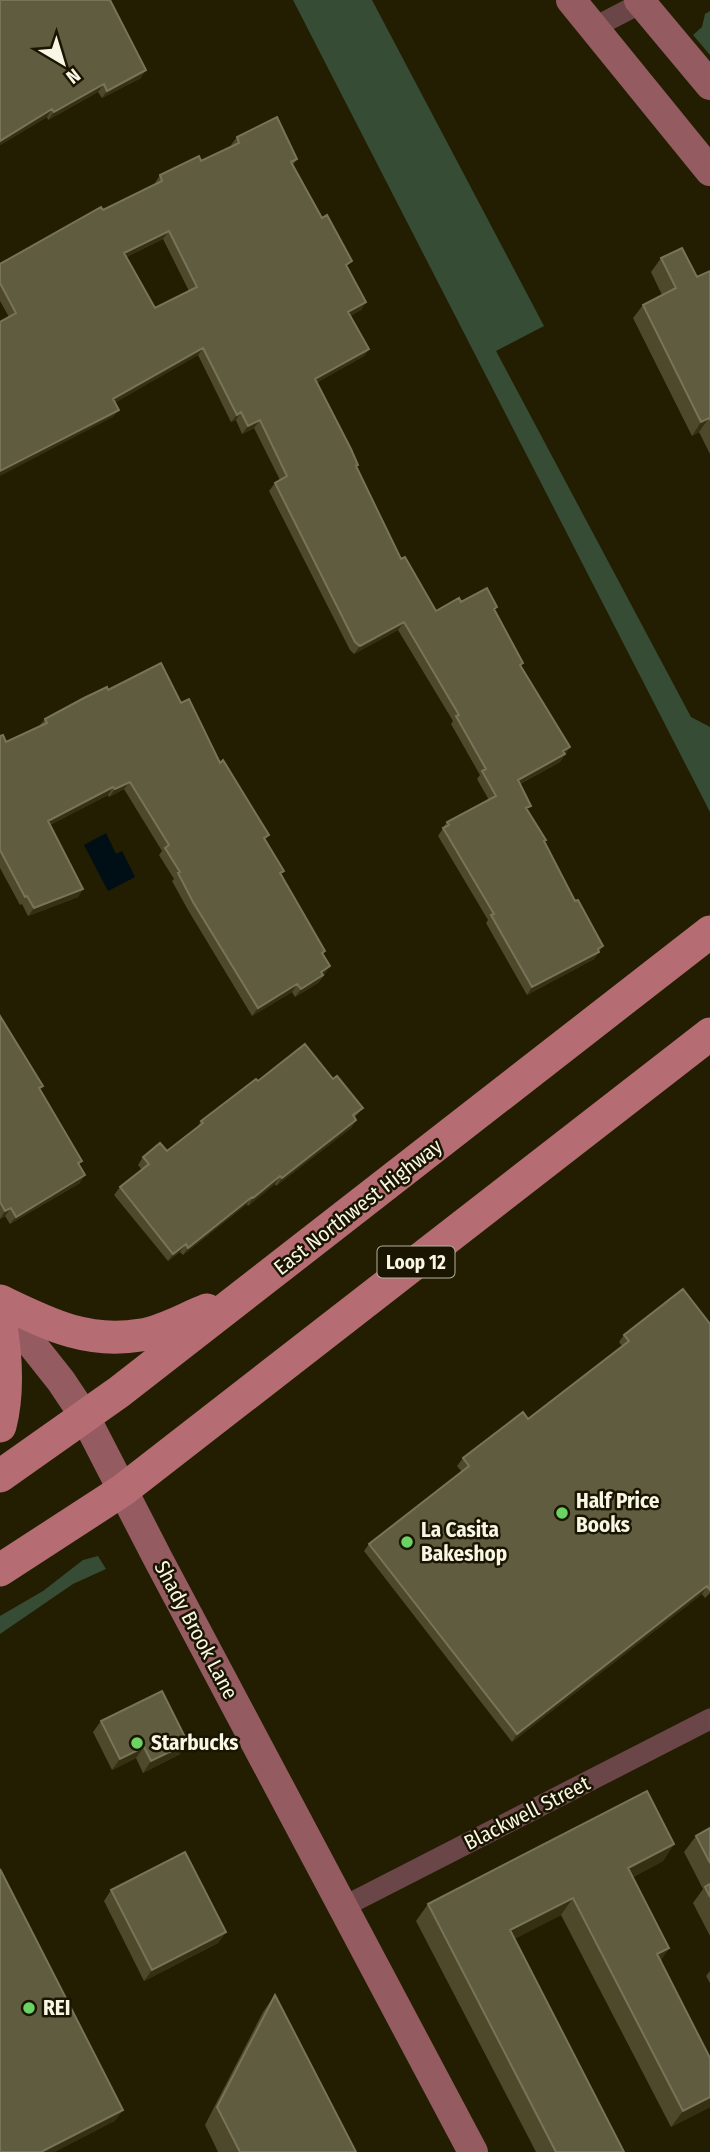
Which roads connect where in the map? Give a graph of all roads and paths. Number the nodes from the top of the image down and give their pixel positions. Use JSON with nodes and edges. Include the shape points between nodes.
{"nodes":[{"id":1,"x":571,"y":0,"type":"edge"},
{"id":2,"x":642,"y":1,"type":"edge"},
{"id":3,"x":593,"y":28,"type":"junction"},
{"id":4,"x":710,"y":86,"type":"edge"},
{"id":5,"x":710,"y":171,"type":"edge"},
{"id":6,"x":710,"y":932,"type":"edge"},
{"id":7,"x":710,"y":1034,"type":"edge"},
{"id":8,"x":265,"y":1280,"type":"junction"},
{"id":9,"x":0,"y":1303,"type":"edge"},
{"id":10,"x":0,"y":1320,"type":"edge"},
{"id":11,"x":85,"y":1418,"type":"junction"},
{"id":12,"x":0,"y":1426,"type":"edge"},
{"id":13,"x":0,"y":1476,"type":"edge"},
{"id":14,"x":123,"y":1490,"type":"junction"},
{"id":15,"x":0,"y":1570,"type":"edge"},
{"id":16,"x":710,"y":1719,"type":"edge"},
{"id":17,"x":343,"y":1908,"type":"junction"},
{"id":18,"x":473,"y":2152,"type":"edge"}],
"edges":[{"from":1,"to":3,"type":"street"},
{"from":2,"to":3,"type":"street"},
{"from":2,"to":4,"type":"street"},
{"from":3,"to":5,"type":"street"},
{"from":6,"to":8,"type":"main road","name":"East Northwest Highway"},
{"from":7,"to":14,"type":"main road","number":"Loop 12"},
{"from":8,"to":9,"type":"main road","via":[[143,1335],[99,1338],[62,1330]]},
{"from":8,"to":11,"type":"main road","name":"East Northwest Highway"},
{"from":9,"to":11,"type":"street","name":"Shady Brook Lane"},
{"from":10,"to":12,"type":"main road","via":[[6,1393]]},
{"from":11,"to":13,"type":"main road","name":"East Northwest Highway"},
{"from":11,"to":14,"type":"street","name":"Shady Brook Lane"},
{"from":14,"to":15,"type":"main road","number":"Loop 12"},
{"from":14,"to":17,"type":"street","name":"Shady Brook Lane"},
{"from":16,"to":17,"type":"street","name":"Blackwell Street"},
{"from":17,"to":18,"type":"street","name":"Shady Brook Lane"}]}
